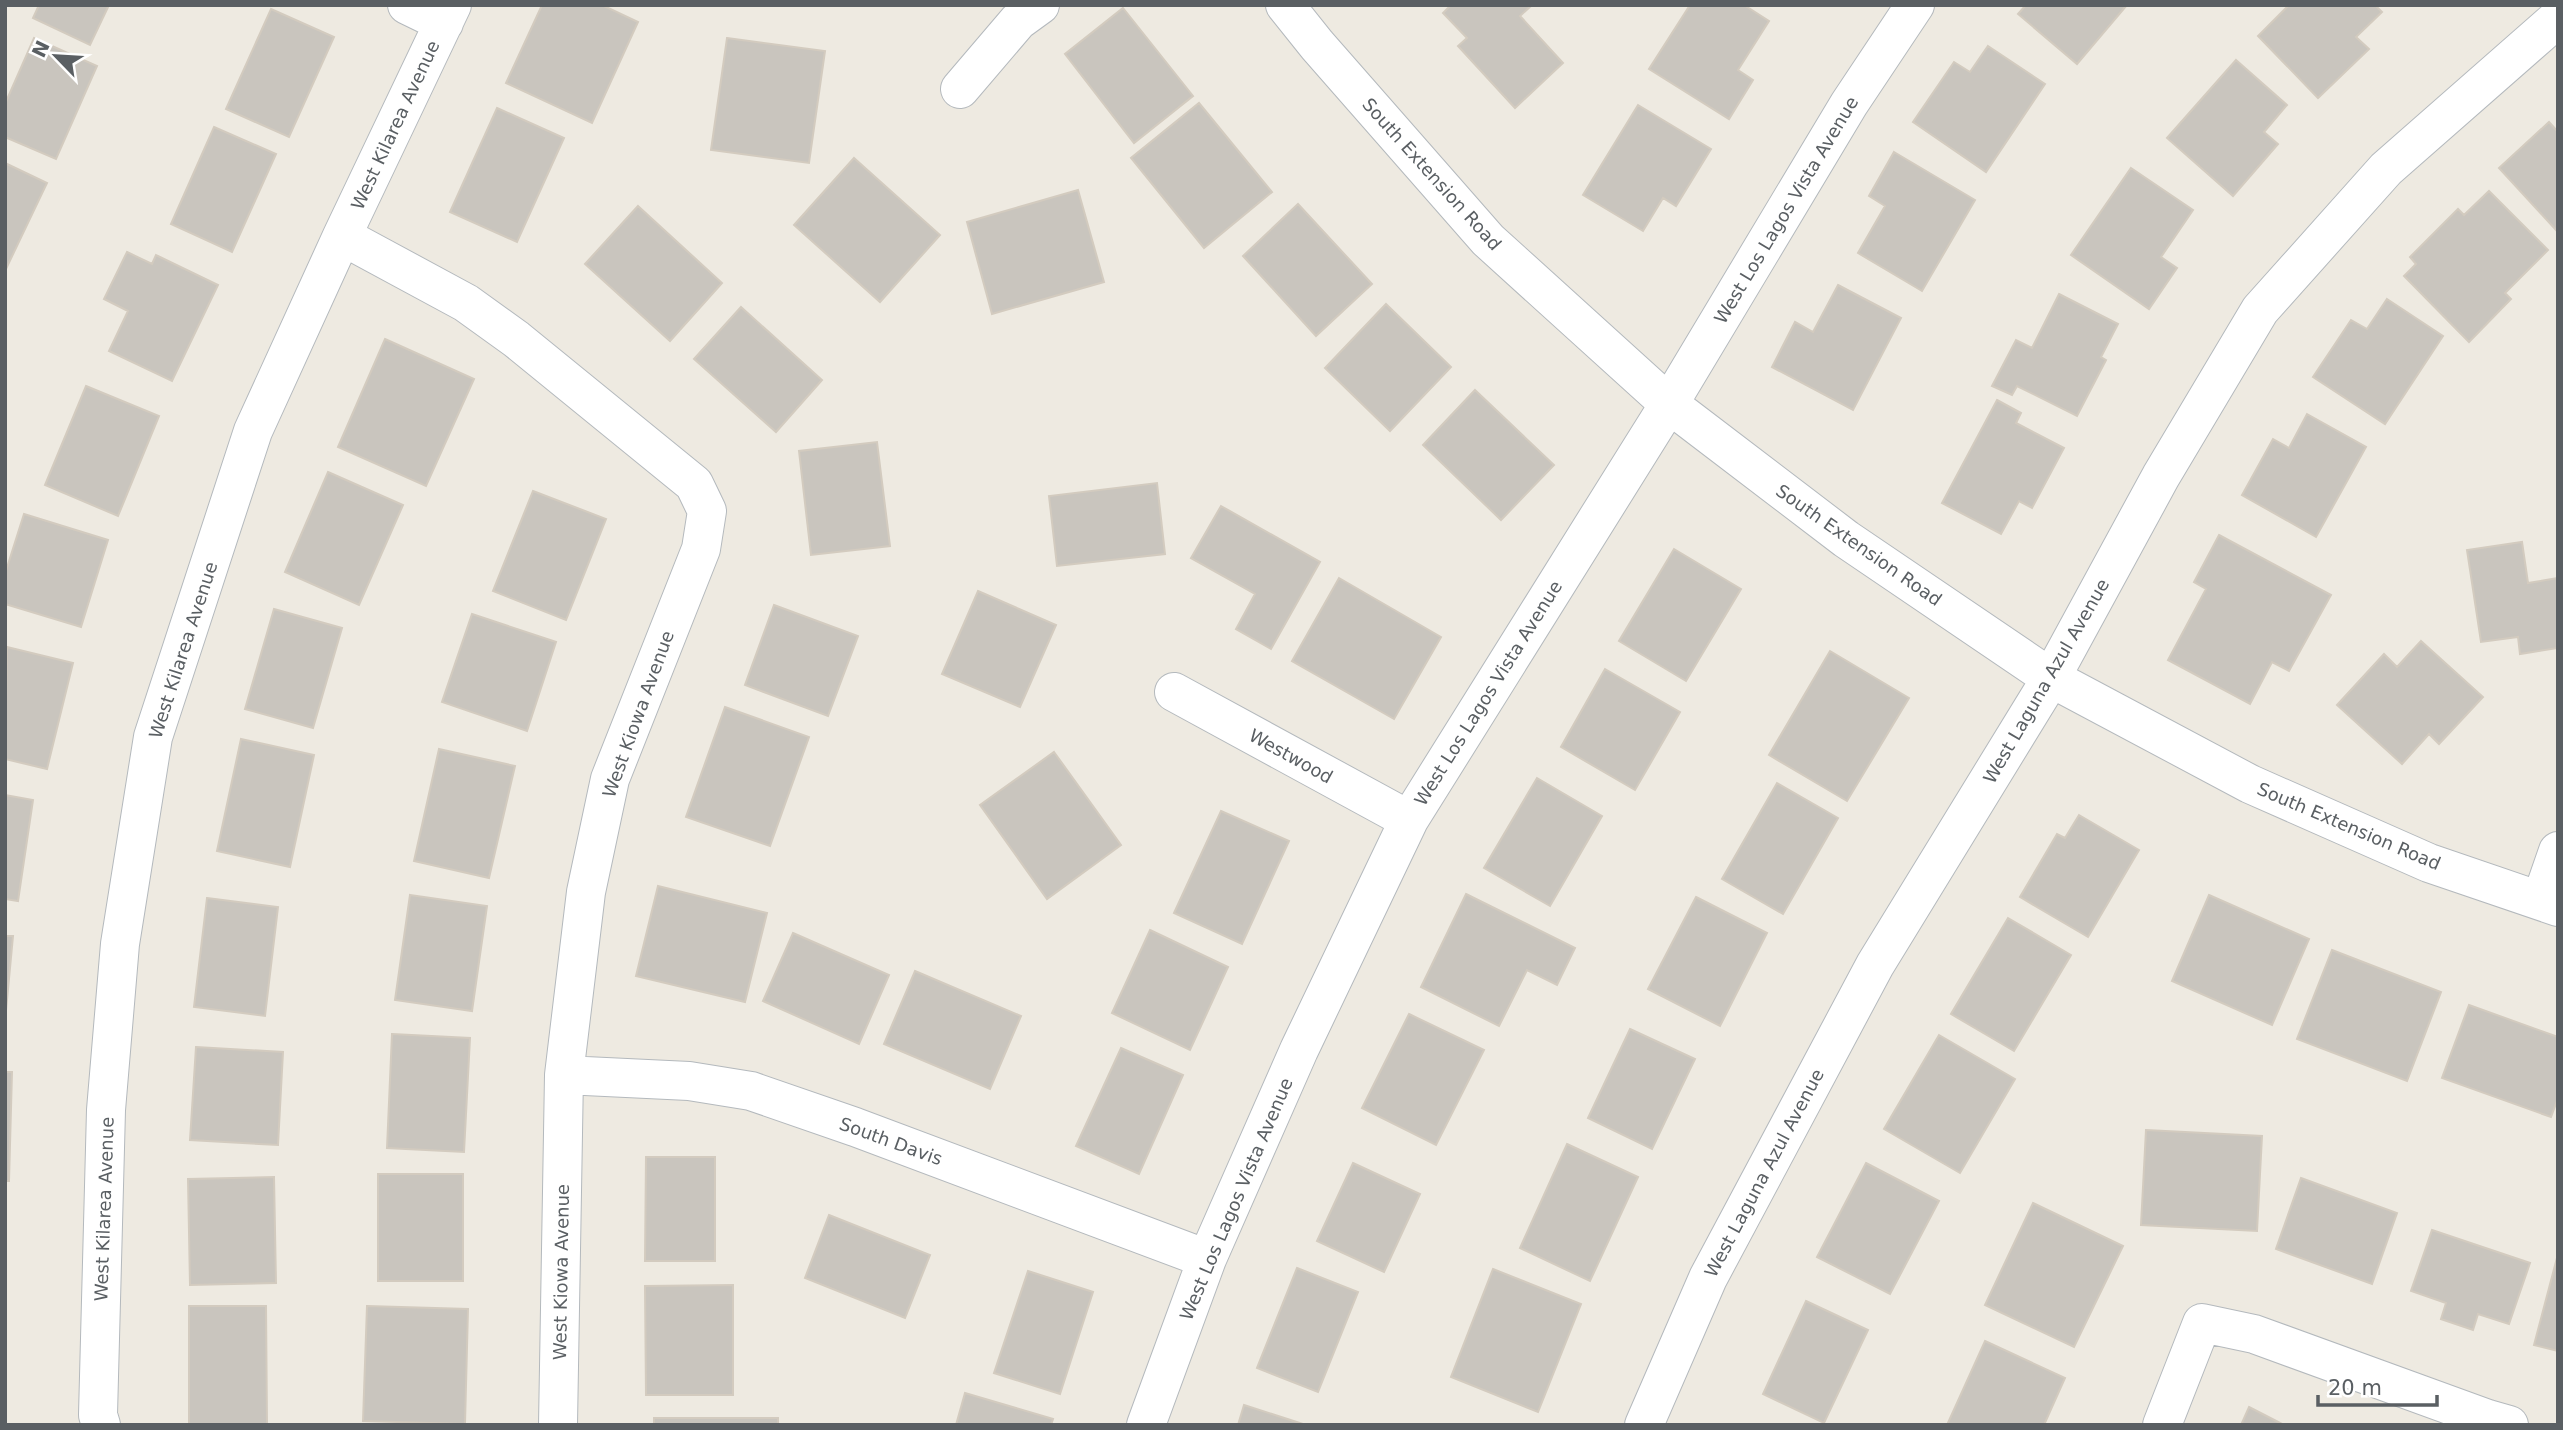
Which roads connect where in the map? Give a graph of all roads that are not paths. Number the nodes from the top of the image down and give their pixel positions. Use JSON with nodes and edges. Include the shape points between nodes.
{"nodes":[{"id":1,"x":407,"y":5,"type":"edge"},
{"id":2,"x":1040,"y":5,"type":"edge"},
{"id":3,"x":1285,"y":5,"type":"edge"},
{"id":4,"x":1915,"y":5,"type":"edge"},
{"id":5,"x":448,"y":14,"type":"edge"},
{"id":6,"x":2558,"y":18,"type":"edge"},
{"id":7,"x":960,"y":89,"type":"dead end"},
{"id":8,"x":342,"y":236,"type":"junction"},
{"id":9,"x":1669,"y":404,"type":"junction"},
{"id":10,"x":2051,"y":678,"type":"junction"},
{"id":11,"x":1174,"y":692,"type":"dead end"},
{"id":12,"x":1409,"y":820,"type":"junction"},
{"id":13,"x":2558,"y":852,"type":"edge"},
{"id":14,"x":2549,"y":904,"type":"edge"},
{"id":15,"x":564,"y":1075,"type":"junction"},
{"id":16,"x":1207,"y":1259,"type":"junction"},
{"id":17,"x":102,"y":1425,"type":"edge"},
{"id":18,"x":558,"y":1425,"type":"edge"},
{"id":19,"x":1146,"y":1425,"type":"edge"},
{"id":20,"x":1644,"y":1425,"type":"edge"},
{"id":21,"x":2162,"y":1425,"type":"edge"},
{"id":22,"x":2509,"y":1425,"type":"edge"}],
"edges":[{"from":1,"to":5,"type":"street"},
{"from":2,"to":7,"type":"street","via":[[1018,21]]},
{"from":3,"to":9,"type":"street","name":"South Extension Road","via":[[1488,240]]},
{"from":4,"to":9,"type":"street","name":"West Los Lagos Vista Avenue","via":[[1849,104]]},
{"from":5,"to":8,"type":"street","name":"West Kilarea Avenue"},
{"from":6,"to":10,"type":"street","name":"West Laguna Azul Avenue","via":[[2386,169],[2260,310],[2161,476]]},
{"from":8,"to":15,"type":"street","name":"West Kiowa Avenue","via":[[466,303],[516,339],[694,484],[707,511],[701,549],[610,779],[586,892]]},
{"from":8,"to":17,"type":"street","name":"West Kilarea Avenue","via":[[254,431],[153,737],[120,944],[106,1110],[98,1415]]},
{"from":9,"to":10,"type":"street","name":"South Extension Road","via":[[1846,540]]},
{"from":9,"to":12,"type":"street","name":"West Los Lagos Vista Avenue"},
{"from":10,"to":14,"type":"street","name":"South Extension Road","via":[[2250,784],[2429,863]]},
{"from":10,"to":20,"type":"street","name":"West Laguna Azul Avenue","via":[[1875,965],[1708,1278]]},
{"from":11,"to":12,"type":"street","name":"Westwood"},
{"from":12,"to":16,"type":"street","name":"West Los Lagos Vista Avenue"},
{"from":13,"to":14,"type":"street"},
{"from":15,"to":16,"type":"street","name":"South Davis","via":[[689,1081],[751,1091]]},
{"from":15,"to":18,"type":"street","name":"West Kiowa Avenue"},
{"from":16,"to":19,"type":"street","name":"West Los Lagos Vista Avenue"},
{"from":21,"to":22,"type":"street","via":[[2202,1323],[2254,1334]]}]}
